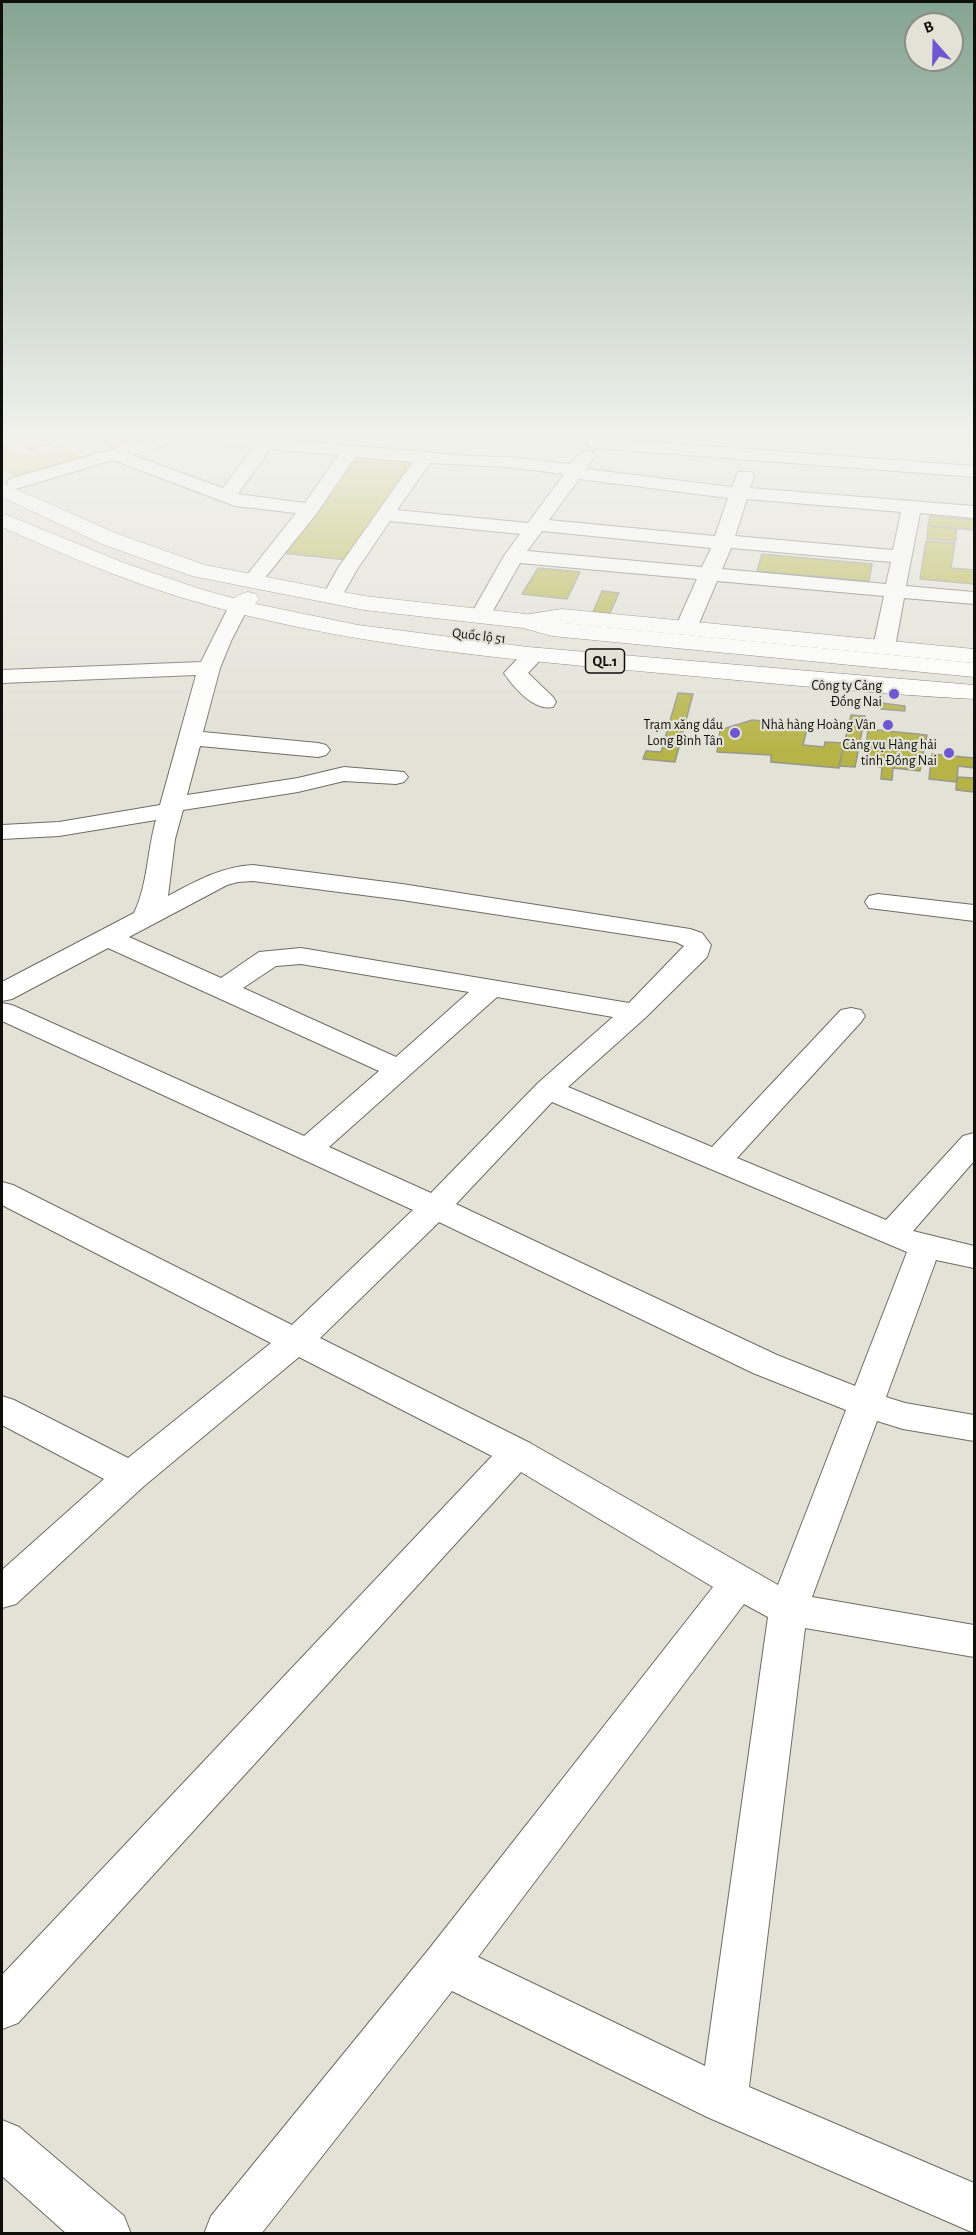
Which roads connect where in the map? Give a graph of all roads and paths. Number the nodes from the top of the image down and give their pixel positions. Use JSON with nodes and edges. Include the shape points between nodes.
{"nodes":[{"id":1,"x":60,"y":544,"type":"edge"},
{"id":2,"x":85,"y":544,"type":"edge"},
{"id":3,"x":159,"y":544,"type":"edge"},
{"id":4,"x":284,"y":544,"type":"edge"},
{"id":5,"x":365,"y":544,"type":"edge"},
{"id":6,"x":522,"y":544,"type":"edge"},
{"id":7,"x":722,"y":544,"type":"edge"},
{"id":8,"x":750,"y":544,"type":"edge"},
{"id":9,"x":902,"y":544,"type":"edge"},
{"id":10,"x":514,"y":556,"type":"junction"},
{"id":11,"x":902,"y":557,"type":"junction"},
{"id":12,"x":710,"y":574,"type":"junction"},
{"id":13,"x":896,"y":591,"type":"junction"},
{"id":14,"x":247,"y":595,"type":"junction"},
{"id":15,"x":332,"y":597,"type":"junction"},
{"id":16,"x":975,"y":598,"type":"edge"},
{"id":17,"x":480,"y":616,"type":"junction"},
{"id":18,"x":526,"y":621,"type":"junction"},
{"id":19,"x":686,"y":628,"type":"junction"},
{"id":20,"x":884,"y":647,"type":"junction"},
{"id":21,"x":534,"y":655,"type":"junction"},
{"id":22,"x":975,"y":656,"type":"edge"},
{"id":23,"x":209,"y":668,"type":"junction"},
{"id":24,"x":975,"y":670,"type":"edge"},
{"id":25,"x":2,"y":676,"type":"edge"},
{"id":26,"x":975,"y":683,"type":"edge"},
{"id":27,"x":975,"y":693,"type":"edge"},
{"id":28,"x":545,"y":702,"type":"dead end"},
{"id":29,"x":191,"y":738,"type":"junction"},
{"id":30,"x":318,"y":750,"type":"dead end"},
{"id":31,"x":396,"y":777,"type":"dead end"},
{"id":32,"x":172,"y":807,"type":"junction"},
{"id":33,"x":2,"y":832,"type":"edge"},
{"id":34,"x":878,"y":902,"type":"dead end"},
{"id":35,"x":975,"y":913,"type":"edge"},
{"id":36,"x":145,"y":919,"type":"junction"},
{"id":37,"x":108,"y":938,"type":"junction"},
{"id":38,"x":492,"y":988,"type":"junction"},
{"id":39,"x":222,"y":990,"type":"junction"},
{"id":40,"x":2,"y":993,"type":"edge"},
{"id":41,"x":2,"y":1011,"type":"edge"},
{"id":42,"x":635,"y":1012,"type":"junction"},
{"id":43,"x":851,"y":1016,"type":"dead end"},
{"id":44,"x":399,"y":1069,"type":"junction"},
{"id":45,"x":548,"y":1089,"type":"junction"},
{"id":46,"x":975,"y":1143,"type":"edge"},
{"id":47,"x":308,"y":1149,"type":"junction"},
{"id":48,"x":716,"y":1161,"type":"junction"},
{"id":49,"x":2,"y":1192,"type":"edge"},
{"id":50,"x":435,"y":1208,"type":"junction"},
{"id":51,"x":891,"y":1235,"type":"junction"},
{"id":52,"x":925,"y":1247,"type":"junction"},
{"id":53,"x":975,"y":1257,"type":"edge"},
{"id":54,"x":295,"y":1342,"type":"junction"},
{"id":55,"x":866,"y":1403,"type":"junction"},
{"id":56,"x":2,"y":1409,"type":"edge"},
{"id":57,"x":975,"y":1428,"type":"edge"},
{"id":58,"x":517,"y":1454,"type":"junction"},
{"id":59,"x":131,"y":1476,"type":"junction"},
{"id":60,"x":738,"y":1583,"type":"junction"},
{"id":61,"x":2,"y":1593,"type":"edge"},
{"id":62,"x":788,"y":1609,"type":"junction"},
{"id":63,"x":975,"y":1641,"type":"edge"},
{"id":64,"x":445,"y":1964,"type":"junction"},
{"id":65,"x":2,"y":2007,"type":"edge"},
{"id":66,"x":724,"y":2100,"type":"junction"},
{"id":67,"x":2,"y":2144,"type":"edge"},
{"id":68,"x":975,"y":2208,"type":"edge"},
{"id":69,"x":106,"y":2234,"type":"edge"},
{"id":70,"x":229,"y":2234,"type":"edge"}],
"edges":[{"from":1,"to":14,"type":"main road","name":"Quốc lộ 51","number":"QL.1","via":[[107,565],[194,594]]},
{"from":2,"to":14,"type":"main road","name":"Quốc lộ 51","number":"QL.1","via":[[148,570]]},
{"from":3,"to":14,"type":"main road","name":"Quốc lộ 51","number":"QL.1","via":[[195,559],[200,571]]},
{"from":4,"to":14,"type":"street"},
{"from":5,"to":15,"type":"street"},
{"from":6,"to":10,"type":"street"},
{"from":7,"to":12,"type":"street"},
{"from":8,"to":11,"type":"street"},
{"from":9,"to":11,"type":"street"},
{"from":10,"to":12,"type":"street"},
{"from":10,"to":17,"type":"street"},
{"from":11,"to":13,"type":"street"},
{"from":12,"to":13,"type":"street"},
{"from":12,"to":19,"type":"street"},
{"from":13,"to":16,"type":"street"},
{"from":13,"to":20,"type":"street"},
{"from":14,"to":15,"type":"main road","name":"Quốc lộ 51","number":"QL.1"},
{"from":14,"to":21,"type":"main road","name":"Quốc lộ 51","number":"QL.1","via":[[362,632]]},
{"from":14,"to":23,"type":"street"},
{"from":14,"to":26,"type":"main road","name":"Quốc lộ 51","number":"QL.1","via":[[401,626],[549,645]]},
{"from":15,"to":17,"type":"main road","name":"Quốc lộ 51","number":"QL.1"},
{"from":17,"to":18,"type":"main road","name":"Quốc lộ 51","number":"QL.1"},
{"from":18,"to":19,"type":"main road","name":"Quốc lộ 51","number":"QL.1","via":[[562,616]]},
{"from":18,"to":24,"type":"main road","name":"Quốc lộ 51","number":"QL.1","via":[[552,629]]},
{"from":19,"to":20,"type":"main road","name":"Quốc lộ 51","number":"QL.1"},
{"from":20,"to":22,"type":"main road","name":"Quốc lộ 51","number":"QL.1"},
{"from":21,"to":27,"type":"main road","name":"Quốc lộ 51","number":"QL.1"},
{"from":21,"to":28,"type":"street","via":[[515,673]]},
{"from":23,"to":25,"type":"street"},
{"from":23,"to":29,"type":"street"},
{"from":29,"to":30,"type":"street"},
{"from":29,"to":32,"type":"street"},
{"from":31,"to":32,"type":"street","via":[[344,774]]},
{"from":32,"to":33,"type":"street","via":[[59,829]]},
{"from":32,"to":36,"type":"street","via":[[163,839],[156,894]]},
{"from":34,"to":35,"type":"street"},
{"from":36,"to":37,"type":"street"},
{"from":36,"to":42,"type":"street","via":[[218,880],[253,873],[437,897],[693,939],[697,951]]},
{"from":37,"to":39,"type":"street"},
{"from":37,"to":40,"type":"street"},
{"from":38,"to":39,"type":"street","via":[[284,955],[269,958]]},
{"from":38,"to":42,"type":"street"},
{"from":38,"to":44,"type":"street"},
{"from":39,"to":44,"type":"street"},
{"from":41,"to":47,"type":"street"},
{"from":42,"to":45,"type":"street"},
{"from":43,"to":48,"type":"street"},
{"from":44,"to":47,"type":"street"},
{"from":45,"to":48,"type":"street"},
{"from":45,"to":50,"type":"street"},
{"from":46,"to":51,"type":"street"},
{"from":47,"to":50,"type":"street"},
{"from":48,"to":51,"type":"street"},
{"from":49,"to":54,"type":"street"},
{"from":50,"to":54,"type":"street"},
{"from":50,"to":55,"type":"street","via":[[765,1364]]},
{"from":51,"to":52,"type":"street"},
{"from":52,"to":53,"type":"street"},
{"from":52,"to":55,"type":"street"},
{"from":54,"to":58,"type":"street"},
{"from":54,"to":59,"type":"street"},
{"from":55,"to":57,"type":"street","via":[[903,1416]]},
{"from":55,"to":62,"type":"street"},
{"from":56,"to":59,"type":"street"},
{"from":58,"to":60,"type":"street"},
{"from":58,"to":65,"type":"street"},
{"from":59,"to":61,"type":"street"},
{"from":60,"to":62,"type":"street"},
{"from":60,"to":64,"type":"street"},
{"from":62,"to":63,"type":"street"},
{"from":62,"to":66,"type":"street"},
{"from":64,"to":66,"type":"street"},
{"from":64,"to":70,"type":"street"},
{"from":66,"to":68,"type":"street"},
{"from":67,"to":69,"type":"street"}]}
